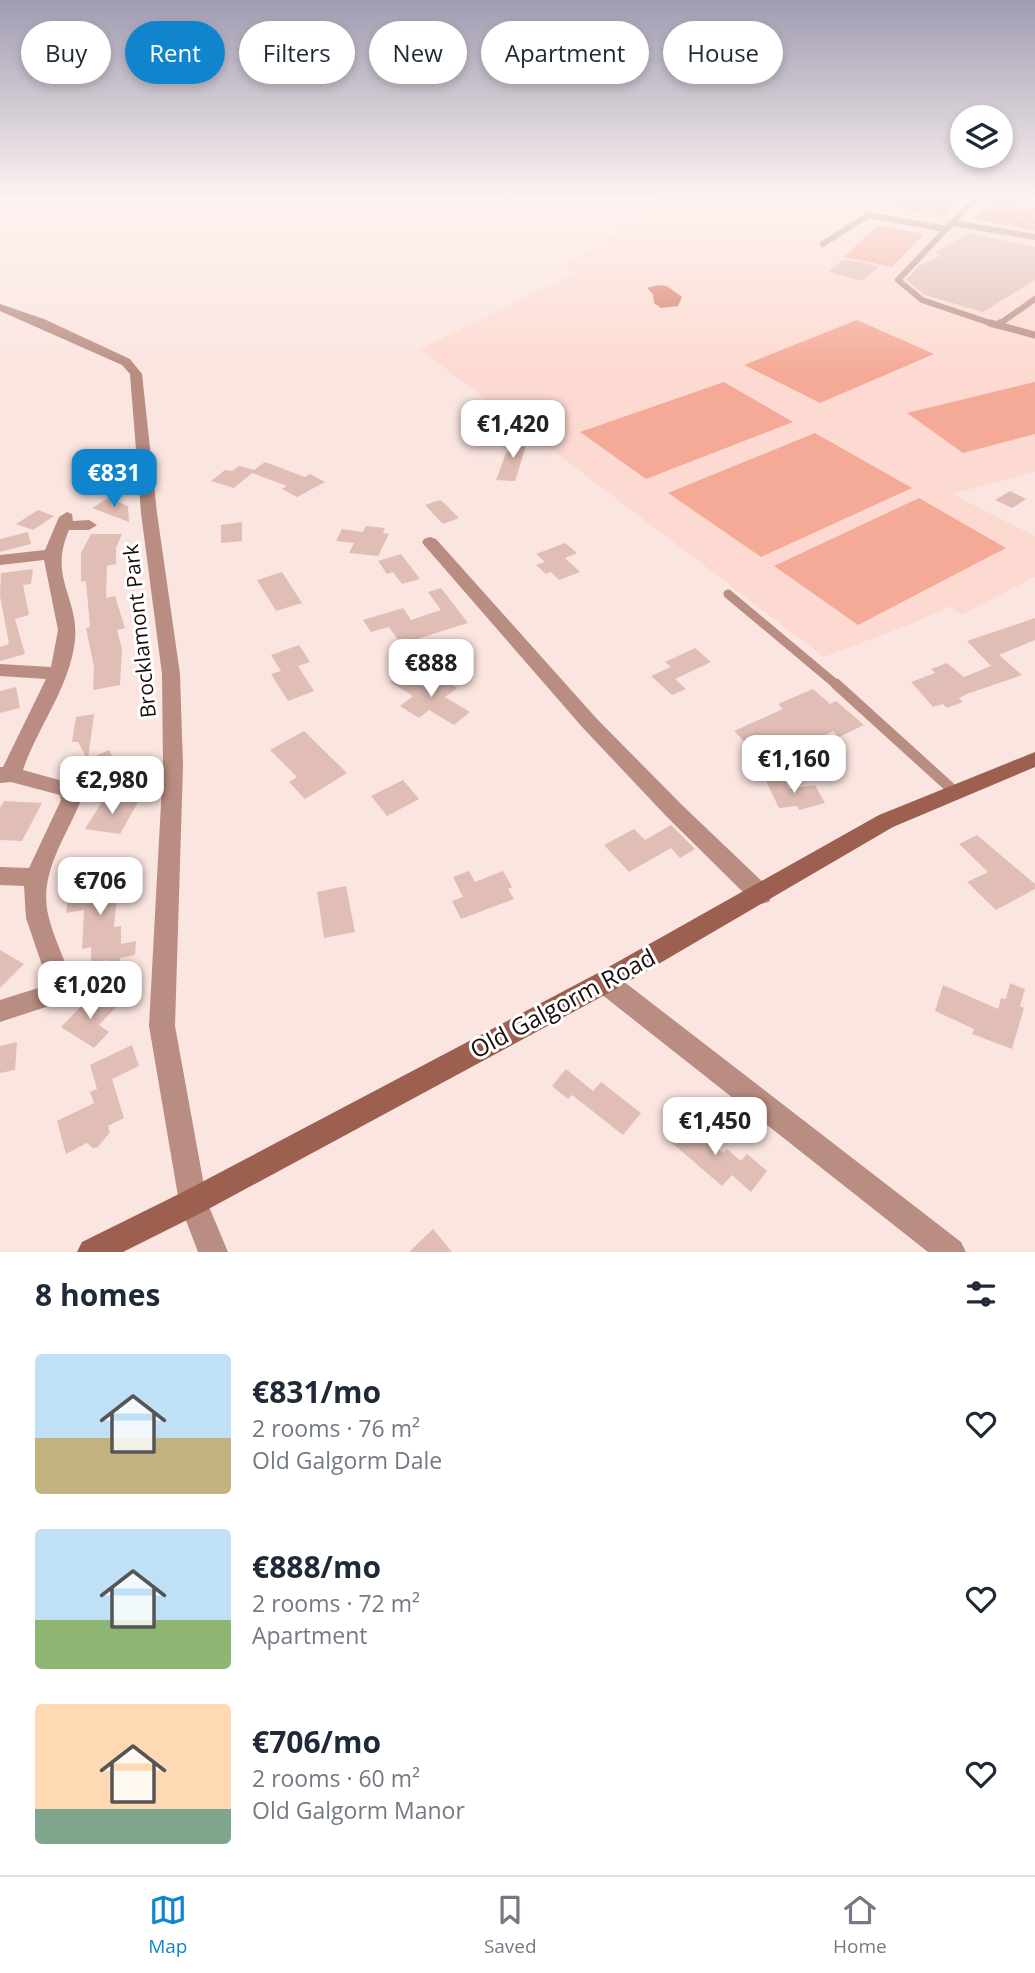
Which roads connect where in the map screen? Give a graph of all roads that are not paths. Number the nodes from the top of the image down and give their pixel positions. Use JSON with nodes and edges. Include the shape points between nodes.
{"nodes":[{"id":1,"x":920,"y":255,"type":"edge"},
{"id":2,"x":1035,"y":299,"type":"edge"},
{"id":3,"x":0,"y":307,"type":"edge"},
{"id":4,"x":998,"y":325,"type":"junction"},
{"id":5,"x":1035,"y":335,"type":"edge"},
{"id":6,"x":89,"y":525,"type":"dead end"},
{"id":7,"x":430,"y":542,"type":"dead end"},
{"id":8,"x":52,"y":554,"type":"junction"},
{"id":9,"x":0,"y":560,"type":"edge"},
{"id":10,"x":728,"y":594,"type":"dead end"},
{"id":11,"x":0,"y":670,"type":"edge"},
{"id":12,"x":56,"y":673,"type":"junction"},
{"id":13,"x":1035,"y":759,"type":"edge"},
{"id":14,"x":5,"y":775,"type":"edge"},
{"id":15,"x":955,"y":792,"type":"junction"},
{"id":16,"x":0,"y":876,"type":"edge"},
{"id":17,"x":34,"y":877,"type":"junction"},
{"id":18,"x":761,"y":895,"type":"junction"},
{"id":19,"x":605,"y":982,"type":"junction"},
{"id":20,"x":0,"y":1011,"type":"edge"},
{"id":21,"x":193,"y":1202,"type":"junction"},
{"id":22,"x":92,"y":1252,"type":"edge"},
{"id":23,"x":213,"y":1252,"type":"edge"},
{"id":24,"x":951,"y":1252,"type":"edge"}],
"edges":[{"from":1,"to":4,"type":"lane","via":[[900,275],[899,283],[913,295]]},
{"from":2,"to":4,"type":"lane"},
{"from":3,"to":21,"type":"street","name":"Brocklamont Park","via":[[126,362],[136,374],[171,674],[173,766],[162,1026]]},
{"from":4,"to":5,"type":"lane"},
{"from":6,"to":8,"type":"street","via":[[65,521]]},
{"from":7,"to":18,"type":"street","via":[[581,713]]},
{"from":8,"to":9,"type":"street"},
{"from":8,"to":12,"type":"street","via":[[53,580],[67,632]]},
{"from":10,"to":15,"type":"lane","via":[[795,647]]},
{"from":11,"to":12,"type":"street"},
{"from":12,"to":14,"type":"street"},
{"from":13,"to":15,"type":"street","name":"Old Galgorm Road"},
{"from":14,"to":17,"type":"street","via":[[70,790],[68,809]]},
{"from":15,"to":18,"type":"street","name":"Old Galgorm Road","via":[[886,821]]},
{"from":16,"to":17,"type":"street"},
{"from":17,"to":20,"type":"street","via":[[37,917],[59,980],[46,996]]},
{"from":18,"to":19,"type":"street","name":"Old Galgorm Road"},
{"from":19,"to":21,"type":"street","name":"Old Galgorm Road"},
{"from":19,"to":24,"type":"street"},
{"from":21,"to":22,"type":"street","name":"Old Galgorm Road"},
{"from":21,"to":23,"type":"street","name":"Brocklamont Park"}]}
